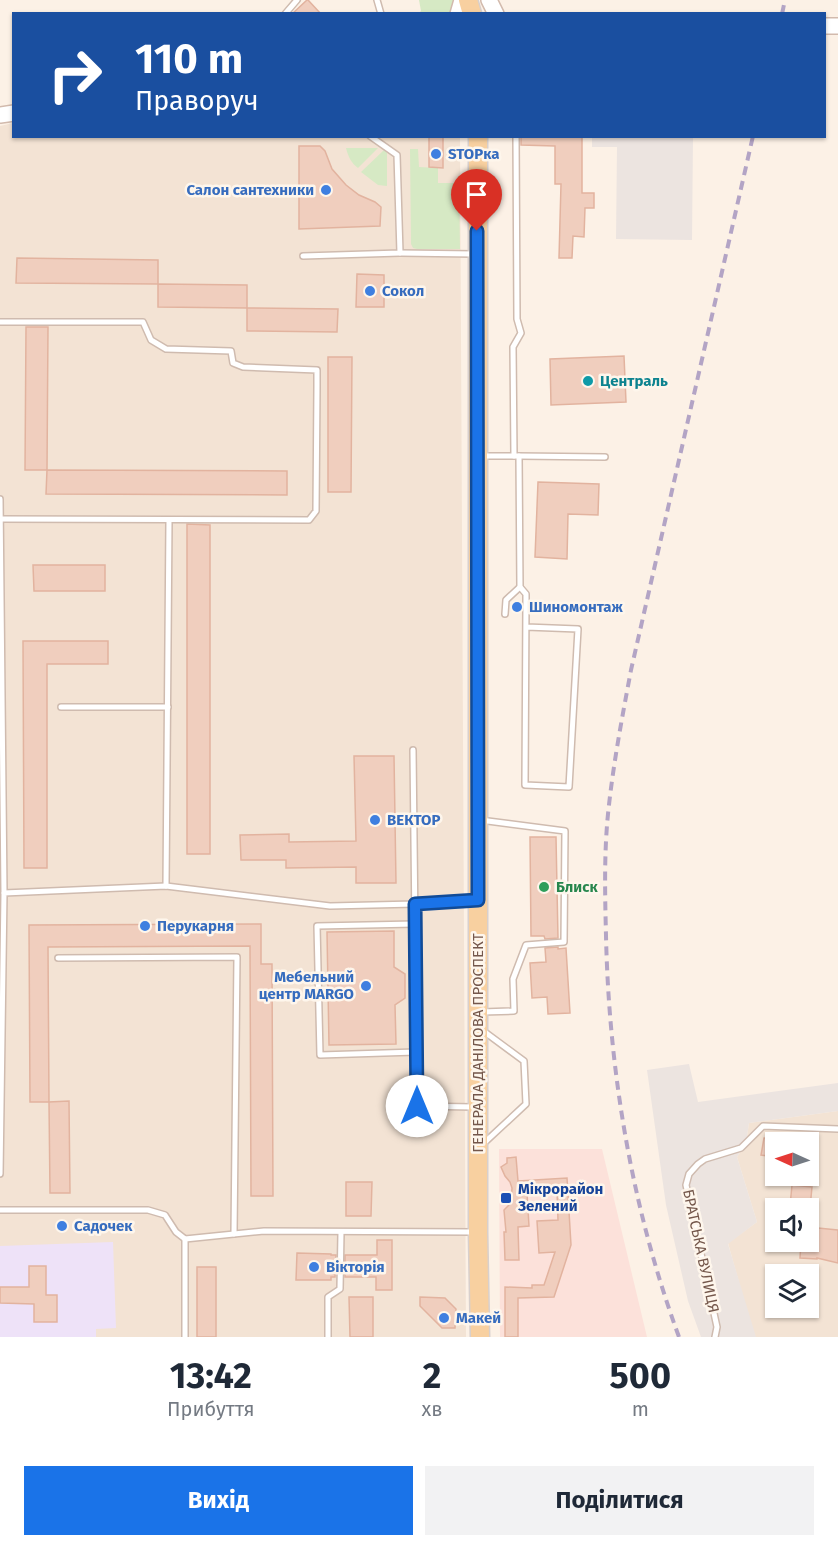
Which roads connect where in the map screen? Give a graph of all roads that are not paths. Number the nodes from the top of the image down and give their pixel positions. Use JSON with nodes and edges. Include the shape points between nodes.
{"nodes":[{"id":1,"x":297,"y":0,"type":"edge"},
{"id":2,"x":287,"y":12,"type":"edge"},
{"id":3,"x":373,"y":138,"type":"edge"},
{"id":4,"x":478,"y":138,"type":"edge"},
{"id":5,"x":516,"y":138,"type":"edge"},
{"id":6,"x":400,"y":253,"type":"junction"},
{"id":7,"x":477,"y":254,"type":"junction"},
{"id":8,"x":303,"y":256,"type":"dead end"},
{"id":9,"x":0,"y":322,"type":"edge"},
{"id":10,"x":478,"y":456,"type":"junction"},
{"id":11,"x":517,"y":456,"type":"junction"},
{"id":12,"x":605,"y":457,"type":"dead end"},
{"id":13,"x":0,"y":499,"type":"edge"},
{"id":14,"x":0,"y":519,"type":"edge"},
{"id":15,"x":169,"y":520,"type":"junction"},
{"id":16,"x":520,"y":586,"type":"junction"},
{"id":17,"x":505,"y":614,"type":"dead end"},
{"id":18,"x":526,"y":627,"type":"junction"},
{"id":19,"x":61,"y":707,"type":"dead end"},
{"id":20,"x":168,"y":707,"type":"junction"},
{"id":21,"x":412,"y":750,"type":"dead end"},
{"id":22,"x":478,"y":820,"type":"junction"},
{"id":23,"x":166,"y":886,"type":"junction"},
{"id":24,"x":4,"y":893,"type":"junction"},
{"id":25,"x":478,"y":900,"type":"junction"},
{"id":26,"x":415,"y":904,"type":"junction"},
{"id":27,"x":415,"y":924,"type":"junction"},
{"id":28,"x":58,"y":958,"type":"dead end"},
{"id":29,"x":478,"y":1020,"type":"junction"},
{"id":30,"x":416,"y":1053,"type":"junction"},
{"id":31,"x":478,"y":1107,"type":"junction"},
{"id":32,"x":0,"y":1122,"type":"edge"},
{"id":33,"x":838,"y":1129,"type":"edge"},
{"id":34,"x":478,"y":1148,"type":"junction"},
{"id":35,"x":0,"y":1174,"type":"edge"},
{"id":36,"x":0,"y":1210,"type":"edge"},
{"id":37,"x":341,"y":1232,"type":"junction"},
{"id":38,"x":478,"y":1232,"type":"junction"},
{"id":39,"x":234,"y":1234,"type":"junction"},
{"id":40,"x":185,"y":1239,"type":"junction"},
{"id":41,"x":185,"y":1337,"type":"edge"},
{"id":42,"x":328,"y":1337,"type":"edge"},
{"id":43,"x":480,"y":1337,"type":"edge"},
{"id":44,"x":714,"y":1337,"type":"edge"}],
"edges":[{"from":1,"to":2,"type":"lane"},
{"from":3,"to":6,"type":"lane","via":[[397,155]]},
{"from":4,"to":7,"type":"main road","name":"ГЕНЕРАЛА ДАНІЛОВА ПРОСПЕКТ"},
{"from":5,"to":11,"type":"lane","via":[[517,319],[521,333],[513,347]]},
{"from":6,"to":7,"type":"lane"},
{"from":6,"to":8,"type":"lane"},
{"from":7,"to":10,"type":"main road","name":"ГЕНЕРАЛА ДАНІЛОВА ПРОСПЕКТ"},
{"from":9,"to":15,"type":"lane","via":[[143,322],[151,340],[166,349],[231,351],[232,363],[243,368],[317,370],[316,511],[309,520]]},
{"from":10,"to":11,"type":"lane"},
{"from":10,"to":22,"type":"main road","name":"ГЕНЕРАЛА ДАНІЛОВА ПРОСПЕКТ"},
{"from":11,"to":12,"type":"lane"},
{"from":11,"to":16,"type":"lane"},
{"from":13,"to":14,"type":"lane"},
{"from":14,"to":15,"type":"lane"},
{"from":14,"to":24,"type":"lane"},
{"from":15,"to":20,"type":"lane"},
{"from":16,"to":17,"type":"lane","via":[[506,600]]},
{"from":16,"to":18,"type":"lane","via":[[526,594]]},
{"from":18,"to":18,"type":"lane","via":[[525,785],[569,787],[578,629]]},
{"from":19,"to":20,"type":"lane"},
{"from":20,"to":23,"type":"lane"},
{"from":21,"to":26,"type":"lane"},
{"from":22,"to":25,"type":"main road","name":"ГЕНЕРАЛА ДАНІЛОВА ПРОСПЕКТ"},
{"from":22,"to":29,"type":"lane","via":[[565,831],[564,942],[526,945],[513,979],[514,1011]]},
{"from":23,"to":24,"type":"lane"},
{"from":23,"to":26,"type":"lane","via":[[330,906]]},
{"from":24,"to":32,"type":"lane"},
{"from":25,"to":26,"type":"lane"},
{"from":25,"to":29,"type":"main road","name":"ГЕНЕРАЛА ДАНІЛОВА ПРОСПЕКТ"},
{"from":26,"to":27,"type":"lane"},
{"from":27,"to":30,"type":"lane"},
{"from":27,"to":30,"type":"lane","via":[[317,926],[320,1055]]},
{"from":28,"to":39,"type":"lane","via":[[237,957]]},
{"from":29,"to":31,"type":"main road","name":"ГЕНЕРАЛА ДАНІЛОВА ПРОСПЕКТ"},
{"from":29,"to":34,"type":"lane","via":[[524,1061],[526,1104]]},
{"from":30,"to":31,"type":"lane","via":[[417,1106]]},
{"from":31,"to":34,"type":"main road","name":"ГЕНЕРАЛА ДАНІЛОВА ПРОСПЕКТ"},
{"from":32,"to":35,"type":"lane"},
{"from":33,"to":44,"type":"lane","name":"БРАТСЬКА ВУЛИЦЯ","via":[[763,1126],[741,1148],[705,1159],[689,1174],[686,1185],[717,1327]]},
{"from":34,"to":38,"type":"main road","name":"ГЕНЕРАЛА ДАНІЛОВА ПРОСПЕКТ"},
{"from":36,"to":40,"type":"lane","via":[[148,1210],[165,1215]]},
{"from":37,"to":38,"type":"lane"},
{"from":37,"to":39,"type":"lane"},
{"from":37,"to":42,"type":"lane","via":[[340,1289],[328,1297]]},
{"from":38,"to":43,"type":"main road","name":"ГЕНЕРАЛА ДАНІЛОВА ПРОСПЕКТ"},
{"from":39,"to":40,"type":"lane"},
{"from":40,"to":41,"type":"lane"}]}
